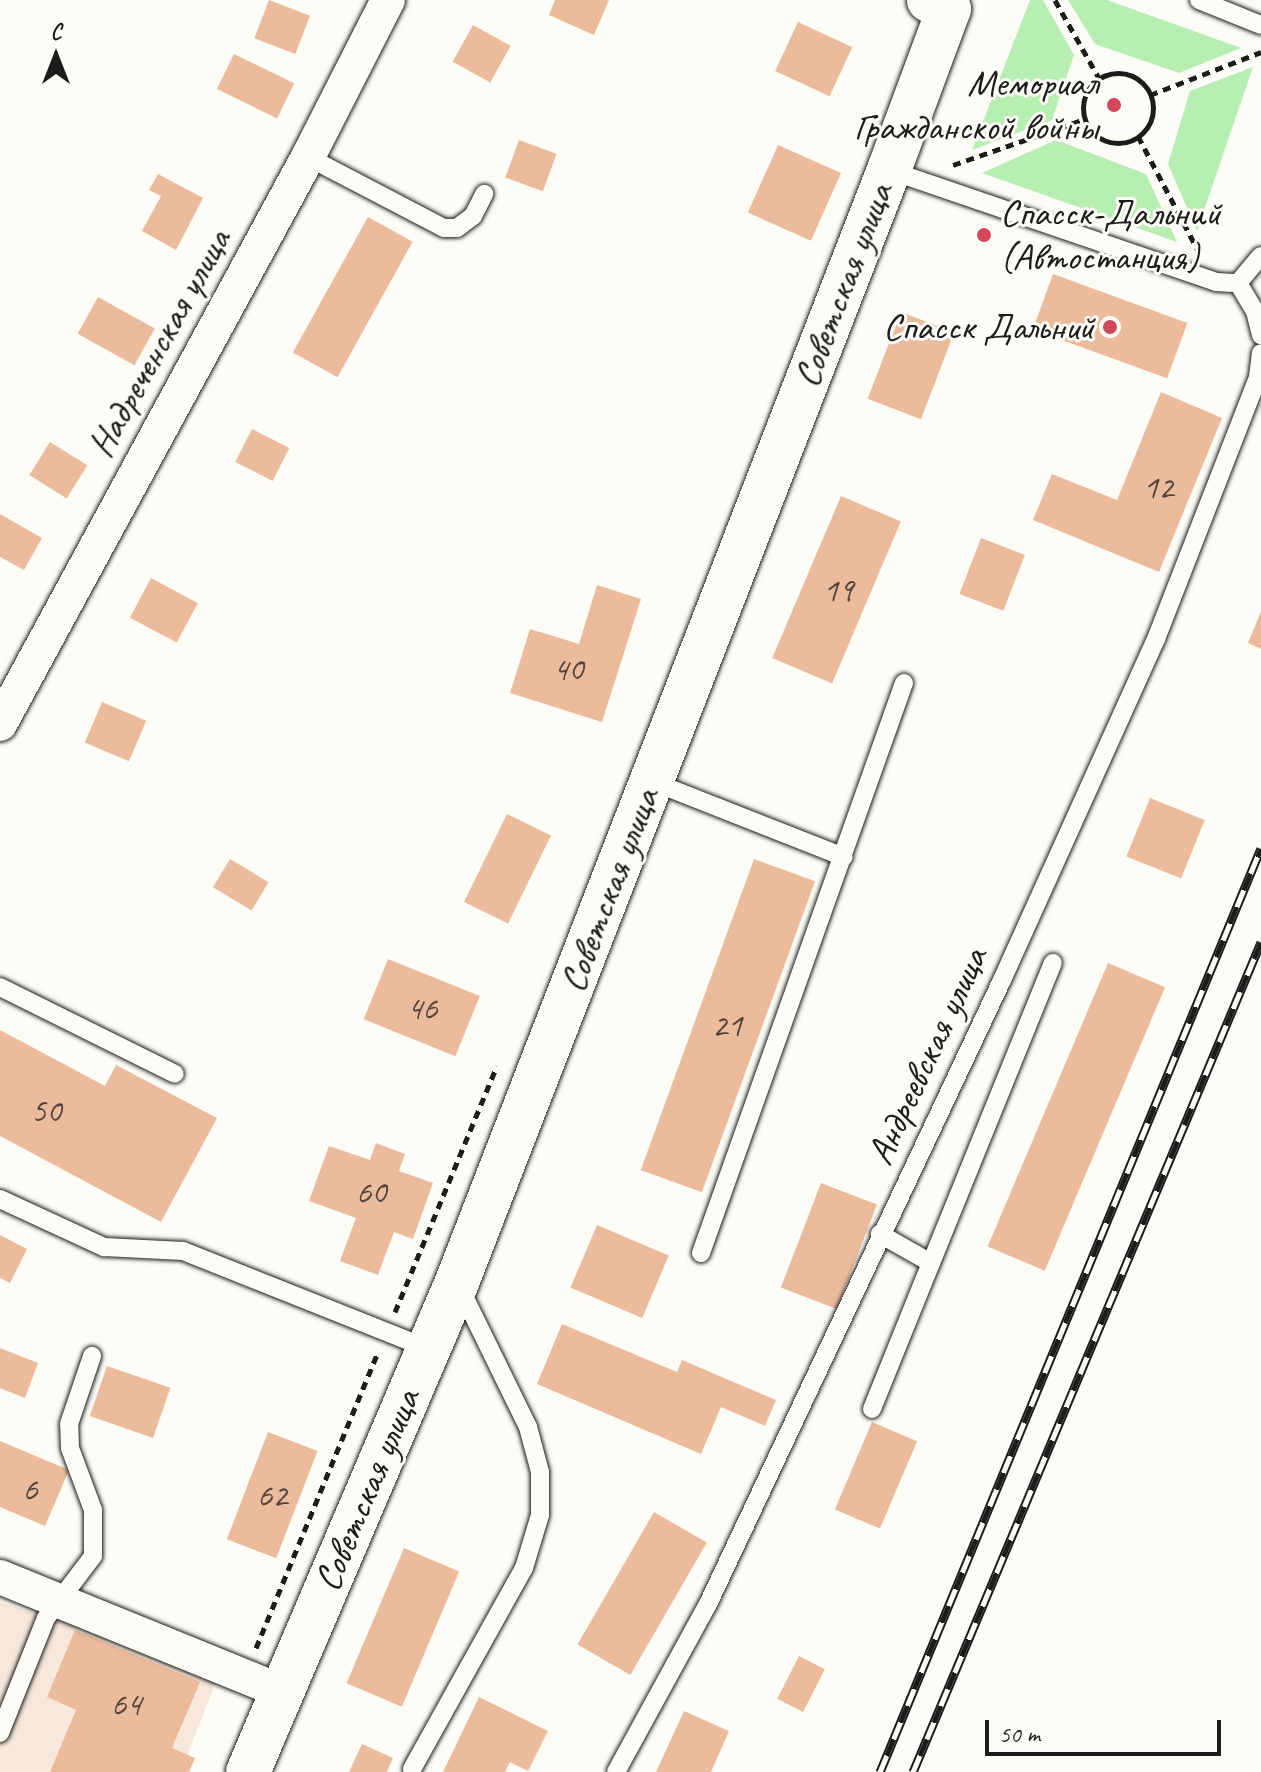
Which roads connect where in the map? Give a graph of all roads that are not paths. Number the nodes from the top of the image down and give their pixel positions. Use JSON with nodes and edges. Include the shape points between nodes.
{"nodes":[{"id":1,"x":388,"y":0,"type":"edge"},
{"id":2,"x":1199,"y":0,"type":"edge"},
{"id":3,"x":944,"y":3,"type":"edge"},
{"id":4,"x":1261,"y":25,"type":"edge"},
{"id":5,"x":308,"y":157,"type":"junction"},
{"id":6,"x":901,"y":174,"type":"junction"},
{"id":7,"x":484,"y":194,"type":"dead end"},
{"id":8,"x":1261,"y":256,"type":"edge"},
{"id":9,"x":1238,"y":283,"type":"junction"},
{"id":10,"x":1261,"y":335,"type":"edge"},
{"id":11,"x":1261,"y":353,"type":"edge"},
{"id":12,"x":904,"y":683,"type":"dead end"},
{"id":13,"x":0,"y":724,"type":"edge"},
{"id":14,"x":651,"y":781,"type":"junction"},
{"id":15,"x":844,"y":857,"type":"junction"},
{"id":16,"x":1053,"y":963,"type":"dead end"},
{"id":17,"x":0,"y":987,"type":"edge"},
{"id":18,"x":175,"y":1074,"type":"dead end"},
{"id":19,"x":0,"y":1199,"type":"edge"},
{"id":20,"x":880,"y":1234,"type":"junction"},
{"id":21,"x":701,"y":1253,"type":"dead end"},
{"id":22,"x":931,"y":1263,"type":"junction"},
{"id":23,"x":457,"y":1282,"type":"junction"},
{"id":24,"x":427,"y":1348,"type":"junction"},
{"id":25,"x":92,"y":1356,"type":"dead end"},
{"id":26,"x":872,"y":1409,"type":"dead end"},
{"id":27,"x":0,"y":1577,"type":"edge"},
{"id":28,"x":57,"y":1601,"type":"junction"},
{"id":29,"x":281,"y":1691,"type":"junction"},
{"id":30,"x":0,"y":1733,"type":"edge"},
{"id":31,"x":412,"y":1769,"type":"dead end"},
{"id":32,"x":248,"y":1772,"type":"edge"},
{"id":33,"x":616,"y":1772,"type":"edge"}],
"edges":[{"from":1,"to":5,"type":"street","name":"Надреченская улица"},
{"from":2,"to":4,"type":"lane"},
{"from":3,"to":6,"type":"main road","name":"Советская улица"},
{"from":5,"to":7,"type":"lane","via":[[444,228],[457,228],[473,216]]},
{"from":5,"to":13,"type":"street","name":"Надреченская улица"},
{"from":6,"to":9,"type":"lane","via":[[1216,282]]},
{"from":6,"to":14,"type":"main road","name":"Советская улица"},
{"from":8,"to":9,"type":"lane"},
{"from":9,"to":10,"type":"lane","via":[[1255,311]]},
{"from":11,"to":20,"type":"lane","name":"Андреевская улица","via":[[1258,377],[1156,639]]},
{"from":12,"to":15,"type":"lane"},
{"from":14,"to":15,"type":"lane"},
{"from":14,"to":23,"type":"main road","name":"Советская улица"},
{"from":15,"to":21,"type":"lane"},
{"from":16,"to":22,"type":"lane"},
{"from":17,"to":18,"type":"lane"},
{"from":19,"to":24,"type":"lane","via":[[104,1247],[183,1251]]},
{"from":20,"to":22,"type":"lane"},
{"from":20,"to":33,"type":"lane","name":"Андреевская улица","via":[[708,1604]]},
{"from":22,"to":26,"type":"lane"},
{"from":23,"to":24,"type":"main road","name":"Советская улица"},
{"from":23,"to":31,"type":"lane","via":[[528,1427],[540,1472],[540,1515],[524,1568]]},
{"from":24,"to":29,"type":"main road","name":"Советская улица"},
{"from":25,"to":28,"type":"lane","via":[[69,1424],[70,1448],[93,1510],[93,1556]]},
{"from":27,"to":28,"type":"street"},
{"from":28,"to":29,"type":"street"},
{"from":28,"to":30,"type":"lane"},
{"from":29,"to":32,"type":"main road","name":"Советская улица"}]}
